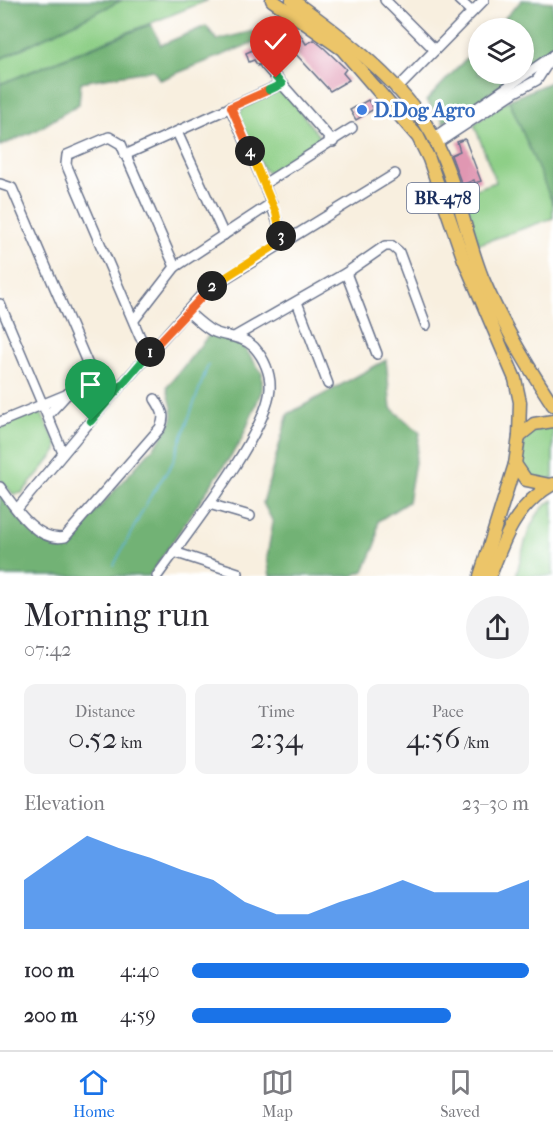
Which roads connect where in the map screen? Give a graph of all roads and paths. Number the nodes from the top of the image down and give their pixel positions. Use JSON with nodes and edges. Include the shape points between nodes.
{"nodes":[{"id":1,"x":385,"y":0,"type":"edge"},
{"id":2,"x":459,"y":0,"type":"edge"},
{"id":3,"x":484,"y":0,"type":"edge"},
{"id":4,"x":281,"y":2,"type":"edge"},
{"id":5,"x":472,"y":12,"type":"junction"},
{"id":6,"x":435,"y":50,"type":"junction"},
{"id":7,"x":552,"y":56,"type":"edge"},
{"id":8,"x":350,"y":57,"type":"junction"},
{"id":9,"x":265,"y":65,"type":"dead end"},
{"id":10,"x":282,"y":84,"type":"junction"},
{"id":11,"x":396,"y":90,"type":"junction"},
{"id":12,"x":231,"y":107,"type":"junction"},
{"id":13,"x":352,"y":128,"type":"dead end"},
{"id":14,"x":177,"y":132,"type":"junction"},
{"id":15,"x":333,"y":141,"type":"junction"},
{"id":16,"x":435,"y":141,"type":"junction"},
{"id":17,"x":125,"y":155,"type":"junction"},
{"id":18,"x":395,"y":174,"type":"dead end"},
{"id":19,"x":3,"y":184,"type":"edge"},
{"id":20,"x":264,"y":184,"type":"junction"},
{"id":21,"x":272,"y":203,"type":"junction"},
{"id":22,"x":276,"y":213,"type":"junction"},
{"id":23,"x":253,"y":218,"type":"junction"},
{"id":24,"x":224,"y":235,"type":"junction"},
{"id":25,"x":396,"y":235,"type":"dead end"},
{"id":26,"x":288,"y":238,"type":"junction"},
{"id":27,"x":392,"y":246,"type":"junction"},
{"id":28,"x":175,"y":267,"type":"junction"},
{"id":29,"x":346,"y":273,"type":"junction"},
{"id":30,"x":150,"y":301,"type":"junction"},
{"id":31,"x":297,"y":302,"type":"junction"},
{"id":32,"x":0,"y":304,"type":"edge"},
{"id":33,"x":128,"y":306,"type":"junction"},
{"id":34,"x":187,"y":311,"type":"junction"},
{"id":35,"x":134,"y":320,"type":"junction"},
{"id":36,"x":426,"y":326,"type":"dead end"},
{"id":37,"x":139,"y":330,"type":"junction"},
{"id":38,"x":243,"y":338,"type":"junction"},
{"id":39,"x":158,"y":343,"type":"junction"},
{"id":40,"x":150,"y":351,"type":"junction"},
{"id":41,"x":377,"y":354,"type":"dead end"},
{"id":42,"x":93,"y":372,"type":"junction"},
{"id":43,"x":328,"y":384,"type":"dead end"},
{"id":44,"x":116,"y":391,"type":"junction"},
{"id":45,"x":68,"y":394,"type":"junction"},
{"id":46,"x":155,"y":399,"type":"dead end"},
{"id":47,"x":108,"y":400,"type":"junction"},
{"id":48,"x":44,"y":404,"type":"junction"},
{"id":49,"x":553,"y":405,"type":"edge"},
{"id":50,"x":49,"y":416,"type":"junction"},
{"id":51,"x":553,"y":421,"type":"edge"},
{"id":52,"x":0,"y":422,"type":"edge"},
{"id":53,"x":519,"y":436,"type":"junction"},
{"id":54,"x":73,"y":441,"type":"junction"},
{"id":55,"x":63,"y":453,"type":"junction"},
{"id":56,"x":515,"y":464,"type":"junction"},
{"id":57,"x":551,"y":485,"type":"edge"},
{"id":58,"x":0,"y":487,"type":"edge"},
{"id":59,"x":27,"y":494,"type":"junction"},
{"id":60,"x":9,"y":500,"type":"junction"},
{"id":61,"x":209,"y":504,"type":"junction"},
{"id":62,"x":17,"y":509,"type":"junction"},
{"id":63,"x":250,"y":516,"type":"dead end"},
{"id":64,"x":174,"y":552,"type":"junction"},
{"id":65,"x":238,"y":573,"type":"dead end"},
{"id":66,"x":157,"y":576,"type":"edge"},
{"id":67,"x":480,"y":576,"type":"edge"},
{"id":68,"x":490,"y":576,"type":"edge"}],
"edges":[{"from":1,"to":6,"type":"street"},
{"from":2,"to":5,"type":"street"},
{"from":3,"to":5,"type":"street"},
{"from":4,"to":8,"type":"main road","number":"BR-478"},
{"from":4,"to":11,"type":"main road","number":"BR-478","via":[[349,41]]},
{"from":5,"to":6,"type":"street"},
{"from":6,"to":11,"type":"street"},
{"from":7,"to":16,"type":"street","via":[[537,80]]},
{"from":8,"to":11,"type":"main road","via":[[385,88]]},
{"from":8,"to":53,"type":"main road","number":"BR-478","via":[[418,137],[429,159],[464,260],[515,379],[520,402]]},
{"from":9,"to":10,"type":"street"},
{"from":10,"to":12,"type":"street"},
{"from":10,"to":15,"type":"street"},
{"from":11,"to":16,"type":"main road","number":"BR-478"},
{"from":12,"to":14,"type":"street"},
{"from":12,"to":20,"type":"street"},
{"from":13,"to":15,"type":"street"},
{"from":14,"to":17,"type":"street"},
{"from":14,"to":24,"type":"street"},
{"from":15,"to":20,"type":"street"},
{"from":16,"to":49,"type":"main road","number":"BR-478","via":[[482,277],[507,329]]},
{"from":17,"to":28,"type":"street"},
{"from":17,"to":33,"type":"street","via":[[114,138],[105,138],[65,159]]},
{"from":18,"to":26,"type":"street"},
{"from":19,"to":42,"type":"street","via":[[12,188]]},
{"from":20,"to":21,"type":"street"},
{"from":21,"to":22,"type":"street"},
{"from":21,"to":23,"type":"street"},
{"from":22,"to":23,"type":"street"},
{"from":22,"to":26,"type":"street"},
{"from":23,"to":24,"type":"street"},
{"from":24,"to":28,"type":"street"},
{"from":25,"to":27,"type":"street"},
{"from":26,"to":34,"type":"street","via":[[216,282]]},
{"from":27,"to":29,"type":"street","via":[[385,246]]},
{"from":27,"to":36,"type":"street","via":[[399,252]]},
{"from":28,"to":30,"type":"street"},
{"from":29,"to":31,"type":"street"},
{"from":29,"to":41,"type":"street"},
{"from":30,"to":33,"type":"street"},
{"from":30,"to":35,"type":"street"},
{"from":31,"to":38,"type":"street"},
{"from":31,"to":43,"type":"street"},
{"from":32,"to":48,"type":"street"},
{"from":33,"to":35,"type":"street"},
{"from":34,"to":38,"type":"street","via":[[212,330]]},
{"from":34,"to":39,"type":"street"},
{"from":35,"to":37,"type":"street"},
{"from":37,"to":39,"type":"street"},
{"from":37,"to":40,"type":"street"},
{"from":38,"to":61,"type":"street","via":[[262,358],[269,378],[268,399],[239,459]]},
{"from":39,"to":40,"type":"street"},
{"from":40,"to":44,"type":"street"},
{"from":42,"to":44,"type":"street","via":[[104,386]]},
{"from":42,"to":45,"type":"street"},
{"from":42,"to":47,"type":"street","via":[[98,388]]},
{"from":44,"to":47,"type":"street"},
{"from":45,"to":48,"type":"street"},
{"from":45,"to":50,"type":"street"},
{"from":46,"to":62,"type":"street","via":[[163,412],[160,428],[70,533],[62,538],[42,532]]},
{"from":47,"to":54,"type":"street"},
{"from":48,"to":50,"type":"street"},
{"from":48,"to":52,"type":"street"},
{"from":50,"to":54,"type":"street","via":[[59,431]]},
{"from":50,"to":55,"type":"street"},
{"from":51,"to":53,"type":"main road","via":[[534,424]]},
{"from":53,"to":56,"type":"main road","number":"BR-478"},
{"from":54,"to":55,"type":"street"},
{"from":55,"to":59,"type":"street"},
{"from":56,"to":57,"type":"main road","via":[[526,480]]},
{"from":56,"to":67,"type":"main road"},
{"from":57,"to":68,"type":"main road","via":[[517,514]]},
{"from":58,"to":60,"type":"street"},
{"from":59,"to":60,"type":"street"},
{"from":59,"to":62,"type":"street"},
{"from":60,"to":62,"type":"street"},
{"from":61,"to":63,"type":"street"},
{"from":61,"to":64,"type":"street"},
{"from":64,"to":65,"type":"street"},
{"from":64,"to":66,"type":"street"}]}
